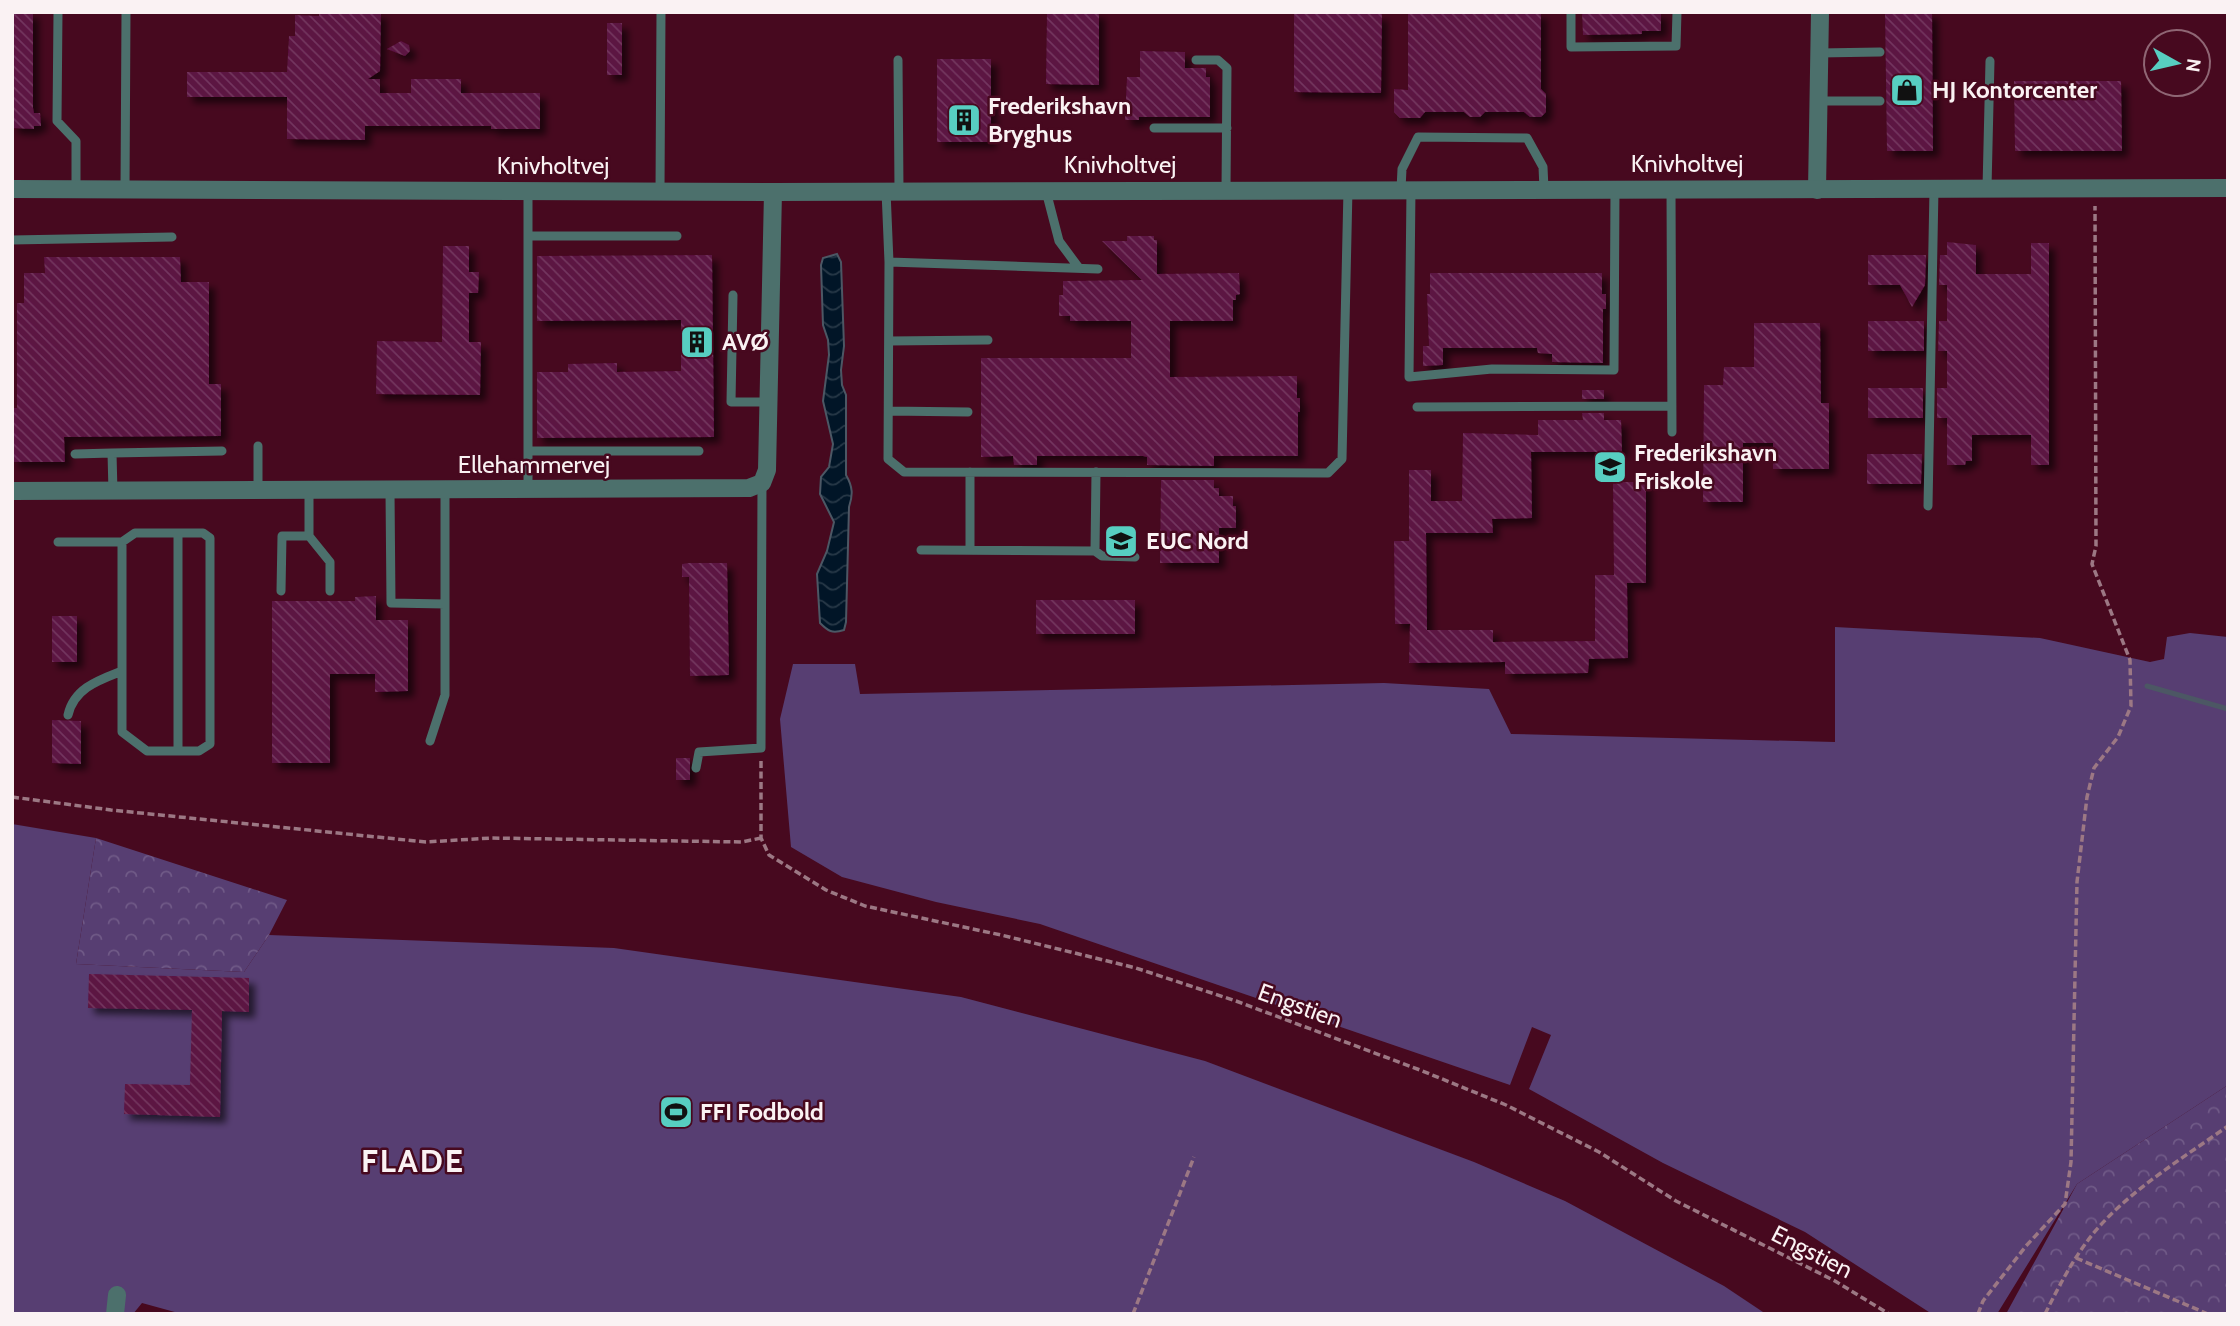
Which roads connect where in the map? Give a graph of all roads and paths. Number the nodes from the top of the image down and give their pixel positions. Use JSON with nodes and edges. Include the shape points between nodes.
{"nodes":[{"id":1,"x":58,"y":12,"type":"edge"},
{"id":2,"x":126,"y":12,"type":"edge"},
{"id":3,"x":661,"y":12,"type":"edge"},
{"id":4,"x":1571,"y":12,"type":"edge"},
{"id":5,"x":1677,"y":12,"type":"edge"},
{"id":6,"x":1820,"y":12,"type":"edge"},
{"id":7,"x":1880,"y":52,"type":"dead end"},
{"id":8,"x":1819,"y":53,"type":"junction"},
{"id":9,"x":898,"y":60,"type":"dead end"},
{"id":10,"x":1196,"y":60,"type":"dead end"},
{"id":11,"x":1990,"y":61,"type":"dead end"},
{"id":12,"x":1880,"y":101,"type":"dead end"},
{"id":13,"x":1818,"y":102,"type":"junction"},
{"id":14,"x":1154,"y":128,"type":"dead end"},
{"id":15,"x":1227,"y":128,"type":"junction"},
{"id":16,"x":1615,"y":188,"type":"junction"},
{"id":17,"x":1671,"y":188,"type":"junction"},
{"id":18,"x":1987,"y":188,"type":"junction"},
{"id":19,"x":2095,"y":188,"type":"junction"},
{"id":20,"x":2228,"y":188,"type":"edge"},
{"id":21,"x":12,"y":189,"type":"edge"},
{"id":22,"x":76,"y":189,"type":"junction"},
{"id":23,"x":1226,"y":189,"type":"junction"},
{"id":24,"x":1348,"y":189,"type":"junction"},
{"id":25,"x":1406,"y":189,"type":"junction"},
{"id":26,"x":1544,"y":189,"type":"junction"},
{"id":27,"x":1934,"y":189,"type":"junction"},
{"id":28,"x":125,"y":190,"type":"junction"},
{"id":29,"x":1817,"y":190,"type":"junction"},
{"id":30,"x":528,"y":191,"type":"junction"},
{"id":31,"x":660,"y":191,"type":"junction"},
{"id":32,"x":892,"y":191,"type":"junction"},
{"id":33,"x":1046,"y":191,"type":"junction"},
{"id":34,"x":773,"y":192,"type":"junction"},
{"id":35,"x":528,"y":236,"type":"junction"},
{"id":36,"x":677,"y":236,"type":"dead end"},
{"id":37,"x":172,"y":237,"type":"dead end"},
{"id":38,"x":12,"y":240,"type":"edge"},
{"id":39,"x":889,"y":262,"type":"junction"},
{"id":40,"x":1079,"y":268,"type":"junction"},
{"id":41,"x":1098,"y":269,"type":"dead end"},
{"id":42,"x":733,"y":295,"type":"dead end"},
{"id":43,"x":988,"y":340,"type":"dead end"},
{"id":44,"x":889,"y":341,"type":"junction"},
{"id":45,"x":769,"y":402,"type":"junction"},
{"id":46,"x":1672,"y":406,"type":"junction"},
{"id":47,"x":1417,"y":407,"type":"dead end"},
{"id":48,"x":889,"y":411,"type":"junction"},
{"id":49,"x":968,"y":412,"type":"dead end"},
{"id":50,"x":1672,"y":432,"type":"dead end"},
{"id":51,"x":258,"y":446,"type":"dead end"},
{"id":52,"x":222,"y":451,"type":"dead end"},
{"id":53,"x":528,"y":451,"type":"junction"},
{"id":54,"x":699,"y":451,"type":"dead end"},
{"id":55,"x":112,"y":453,"type":"junction"},
{"id":56,"x":75,"y":454,"type":"dead end"},
{"id":57,"x":970,"y":472,"type":"junction"},
{"id":58,"x":1096,"y":472,"type":"junction"},
{"id":59,"x":762,"y":483,"type":"junction"},
{"id":60,"x":528,"y":489,"type":"junction"},
{"id":61,"x":309,"y":490,"type":"junction"},
{"id":62,"x":445,"y":490,"type":"junction"},
{"id":63,"x":12,"y":491,"type":"edge"},
{"id":64,"x":258,"y":491,"type":"junction"},
{"id":65,"x":390,"y":491,"type":"junction"},
{"id":66,"x":113,"y":492,"type":"junction"},
{"id":67,"x":1928,"y":506,"type":"dead end"},
{"id":68,"x":178,"y":533,"type":"junction"},
{"id":69,"x":309,"y":536,"type":"junction"},
{"id":70,"x":58,"y":542,"type":"dead end"},
{"id":71,"x":122,"y":542,"type":"junction"},
{"id":72,"x":921,"y":550,"type":"dead end"},
{"id":73,"x":970,"y":550,"type":"junction"},
{"id":74,"x":1095,"y":551,"type":"junction"},
{"id":75,"x":1135,"y":557,"type":"dead end"},
{"id":76,"x":281,"y":591,"type":"dead end"},
{"id":77,"x":330,"y":591,"type":"dead end"},
{"id":78,"x":445,"y":604,"type":"junction"},
{"id":79,"x":122,"y":671,"type":"junction"},
{"id":80,"x":68,"y":715,"type":"dead end"},
{"id":81,"x":430,"y":741,"type":"dead end"},
{"id":82,"x":761,"y":748,"type":"junction"},
{"id":83,"x":178,"y":751,"type":"junction"},
{"id":84,"x":696,"y":768,"type":"dead end"},
{"id":85,"x":12,"y":797,"type":"edge"},
{"id":86,"x":761,"y":838,"type":"junction"},
{"id":87,"x":2228,"y":1126,"type":"edge"},
{"id":88,"x":1194,"y":1157,"type":"dead end"},
{"id":89,"x":2076,"y":1258,"type":"junction"},
{"id":90,"x":117,"y":1295,"type":"dead end"},
{"id":91,"x":115,"y":1314,"type":"edge"},
{"id":92,"x":1133,"y":1314,"type":"edge"},
{"id":93,"x":1889,"y":1314,"type":"edge"},
{"id":94,"x":1978,"y":1314,"type":"edge"},
{"id":95,"x":2045,"y":1314,"type":"edge"},
{"id":96,"x":2208,"y":1314,"type":"edge"}],
"edges":[{"from":1,"to":22,"type":"lane","via":[[57,121],[76,141]]},
{"from":2,"to":28,"type":"lane"},
{"from":3,"to":31,"type":"lane"},
{"from":4,"to":5,"type":"lane","via":[[1571,47],[1676,46]]},
{"from":6,"to":8,"type":"street"},
{"from":7,"to":8,"type":"lane"},
{"from":8,"to":13,"type":"street"},
{"from":9,"to":32,"type":"lane"},
{"from":10,"to":15,"type":"lane","via":[[1218,60],[1227,68]]},
{"from":11,"to":18,"type":"lane"},
{"from":12,"to":13,"type":"lane"},
{"from":13,"to":29,"type":"street"},
{"from":14,"to":15,"type":"lane"},
{"from":15,"to":23,"type":"lane"},
{"from":16,"to":17,"type":"street","name":"Knivholtvej"},
{"from":16,"to":25,"type":"lane","via":[[1614,370],[1492,369],[1422,377],[1409,377]]},
{"from":16,"to":26,"type":"street","name":"Knivholtvej"},
{"from":17,"to":29,"type":"street","name":"Knivholtvej"},
{"from":17,"to":46,"type":"lane"},
{"from":18,"to":19,"type":"street","name":"Knivholtvej"},
{"from":18,"to":27,"type":"street","name":"Knivholtvej"},
{"from":19,"to":20,"type":"street","name":"Knivholtvej"},
{"from":19,"to":94,"type":"path","via":[[2096,546],[2092,564],[2130,660],[2131,706],[2118,737],[2094,768],[2087,797],[2077,882],[2071,1162],[2065,1204],[1983,1301]]},
{"from":21,"to":22,"type":"street","name":"Knivholtvej"},
{"from":22,"to":28,"type":"street","name":"Knivholtvej"},
{"from":23,"to":24,"type":"street","name":"Knivholtvej"},
{"from":23,"to":33,"type":"street","name":"Knivholtvej"},
{"from":24,"to":25,"type":"street","name":"Knivholtvej"},
{"from":24,"to":58,"type":"lane","via":[[1342,459],[1328,473]]},
{"from":25,"to":26,"type":"street","name":"Knivholtvej"},
{"from":25,"to":26,"type":"lane","via":[[1402,169],[1418,137],[1527,138],[1543,167]]},
{"from":27,"to":29,"type":"street","name":"Knivholtvej"},
{"from":27,"to":67,"type":"lane"},
{"from":28,"to":30,"type":"street","name":"Knivholtvej"},
{"from":30,"to":31,"type":"street","name":"Knivholtvej"},
{"from":30,"to":35,"type":"lane"},
{"from":31,"to":34,"type":"street","name":"Knivholtvej"},
{"from":32,"to":33,"type":"street","name":"Knivholtvej"},
{"from":32,"to":34,"type":"street","name":"Knivholtvej"},
{"from":32,"to":39,"type":"lane"},
{"from":33,"to":40,"type":"lane","via":[[1059,241]]},
{"from":34,"to":45,"type":"street"},
{"from":35,"to":36,"type":"lane"},
{"from":35,"to":53,"type":"lane"},
{"from":37,"to":38,"type":"lane"},
{"from":39,"to":40,"type":"lane"},
{"from":39,"to":44,"type":"lane"},
{"from":40,"to":41,"type":"lane"},
{"from":42,"to":45,"type":"lane","via":[[731,402]]},
{"from":43,"to":44,"type":"lane"},
{"from":44,"to":48,"type":"lane"},
{"from":45,"to":59,"type":"street","via":[[767,470]]},
{"from":46,"to":47,"type":"lane"},
{"from":46,"to":50,"type":"lane"},
{"from":48,"to":49,"type":"lane"},
{"from":48,"to":57,"type":"lane","via":[[888,459],[904,471]]},
{"from":51,"to":64,"type":"lane"},
{"from":52,"to":55,"type":"lane"},
{"from":53,"to":54,"type":"lane"},
{"from":53,"to":60,"type":"lane"},
{"from":55,"to":56,"type":"lane"},
{"from":55,"to":66,"type":"lane"},
{"from":57,"to":58,"type":"lane"},
{"from":57,"to":73,"type":"lane"},
{"from":58,"to":74,"type":"lane"},
{"from":59,"to":60,"type":"street","name":"Ellehammervej","via":[[749,488]]},
{"from":59,"to":82,"type":"lane"},
{"from":60,"to":62,"type":"street","name":"Ellehammervej"},
{"from":61,"to":64,"type":"street","name":"Ellehammervej"},
{"from":61,"to":65,"type":"street","name":"Ellehammervej"},
{"from":61,"to":69,"type":"lane"},
{"from":62,"to":65,"type":"street","name":"Ellehammervej"},
{"from":62,"to":78,"type":"lane"},
{"from":63,"to":66,"type":"street","name":"Ellehammervej"},
{"from":64,"to":66,"type":"street","name":"Ellehammervej"},
{"from":65,"to":78,"type":"lane","via":[[391,603]]},
{"from":68,"to":71,"type":"lane","via":[[135,533]]},
{"from":68,"to":83,"type":"lane"},
{"from":68,"to":83,"type":"lane","via":[[203,533],[210,538],[210,744],[199,751]]},
{"from":69,"to":76,"type":"lane","via":[[282,537]]},
{"from":69,"to":77,"type":"lane","via":[[330,562]]},
{"from":70,"to":71,"type":"lane"},
{"from":71,"to":79,"type":"lane"},
{"from":72,"to":73,"type":"lane"},
{"from":73,"to":74,"type":"lane"},
{"from":74,"to":75,"type":"lane","via":[[1102,556]]},
{"from":78,"to":81,"type":"lane","via":[[445,695]]},
{"from":79,"to":80,"type":"lane","via":[[88,685]]},
{"from":79,"to":83,"type":"lane","via":[[122,732],[147,751]]},
{"from":82,"to":84,"type":"lane","via":[[699,752]]},
{"from":82,"to":86,"type":"path"},
{"from":85,"to":86,"type":"path","via":[[426,842],[491,838],[742,842]]},
{"from":86,"to":93,"type":"path","name":"Engstien","via":[[769,855],[826,891],[865,906],[1136,968],[1357,1045],[1506,1105]]},
{"from":87,"to":89,"type":"path","via":[[2146,1184],[2093,1233]]},
{"from":88,"to":92,"type":"path"},
{"from":89,"to":95,"type":"path"},
{"from":89,"to":96,"type":"path"},
{"from":90,"to":91,"type":"street"}]}
